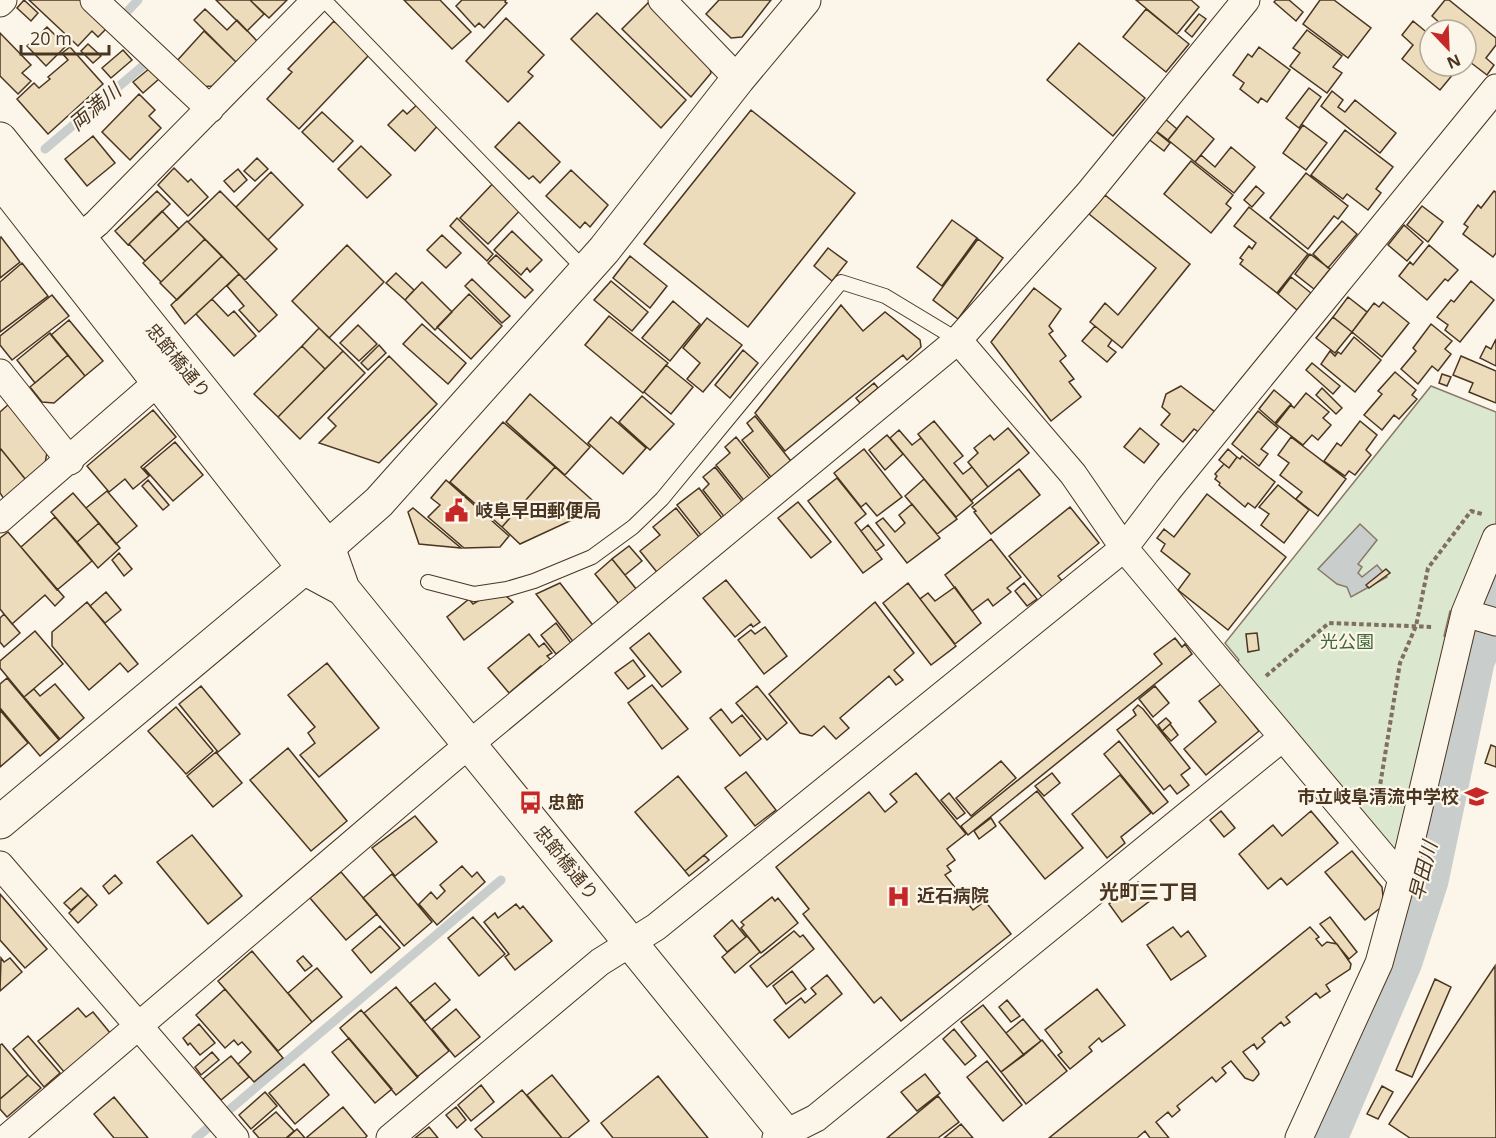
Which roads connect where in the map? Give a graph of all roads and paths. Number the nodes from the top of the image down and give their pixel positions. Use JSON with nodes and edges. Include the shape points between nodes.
{"nodes":[{"id":1,"x":3,"y":0,"type":"edge"},
{"id":2,"x":94,"y":0,"type":"edge"},
{"id":3,"x":316,"y":0,"type":"edge"},
{"id":4,"x":324,"y":0,"type":"edge"},
{"id":5,"x":662,"y":0,"type":"edge"},
{"id":6,"x":804,"y":0,"type":"edge"},
{"id":7,"x":1246,"y":0,"type":"edge"},
{"id":8,"x":0,"y":3,"type":"edge"},
{"id":9,"x":738,"y":78,"type":"junction"},
{"id":10,"x":1496,"y":88,"type":"edge"},
{"id":11,"x":210,"y":109,"type":"junction"},
{"id":12,"x":0,"y":140,"type":"edge"},
{"id":13,"x":0,"y":180,"type":"edge"},
{"id":14,"x":79,"y":238,"type":"junction"},
{"id":15,"x":586,"y":271,"type":"junction"},
{"id":16,"x":958,"y":340,"type":"junction"},
{"id":17,"x":0,"y":373,"type":"edge"},
{"id":18,"x":159,"y":381,"type":"junction"},
{"id":19,"x":70,"y":461,"type":"junction"},
{"id":20,"x":0,"y":519,"type":"edge"},
{"id":21,"x":1492,"y":527,"type":"edge"},
{"id":22,"x":1124,"y":548,"type":"junction"},
{"id":23,"x":316,"y":558,"type":"junction"},
{"id":24,"x":428,"y":582,"type":"dead end"},
{"id":25,"x":1474,"y":620,"type":"edge"},
{"id":26,"x":1416,"y":626,"type":"junction"},
{"id":27,"x":1246,"y":693,"type":"junction"},
{"id":28,"x":1282,"y":738,"type":"junction"},
{"id":29,"x":469,"y":745,"type":"junction"},
{"id":30,"x":1417,"y":816,"type":"junction"},
{"id":31,"x":0,"y":822,"type":"edge"},
{"id":32,"x":0,"y":865,"type":"edge"},
{"id":33,"x":1402,"y":879,"type":"junction"},
{"id":34,"x":630,"y":943,"type":"junction"},
{"id":35,"x":138,"y":1026,"type":"junction"},
{"id":36,"x":224,"y":1125,"type":"edge"},
{"id":37,"x":783,"y":1136,"type":"edge"},
{"id":38,"x":7,"y":1138,"type":"edge"},
{"id":39,"x":390,"y":1138,"type":"edge"},
{"id":40,"x":1299,"y":1138,"type":"edge"}],
"edges":[{"from":1,"to":8,"type":"street"},
{"from":2,"to":11,"type":"street"},
{"from":3,"to":11,"type":"street"},
{"from":4,"to":15,"type":"lane"},
{"from":5,"to":9,"type":"street"},
{"from":6,"to":9,"type":"main road"},
{"from":7,"to":16,"type":"street","via":[[1089,193]]},
{"from":9,"to":15,"type":"main road"},
{"from":10,"to":22,"type":"street"},
{"from":11,"to":14,"type":"street"},
{"from":12,"to":14,"type":"main road","name":"忠節橋通り"},
{"from":13,"to":18,"type":"main road","name":"忠節橋通り"},
{"from":14,"to":23,"type":"main road","name":"忠節橋通り"},
{"from":15,"to":23,"type":"main road","via":[[379,502]]},
{"from":16,"to":22,"type":"street","via":[[1072,474]]},
{"from":16,"to":24,"type":"lane","via":[[885,296],[841,282],[662,499],[617,539],[592,556],[507,589],[474,594]]},
{"from":16,"to":29,"type":"street"},
{"from":17,"to":19,"type":"street"},
{"from":18,"to":19,"type":"street"},
{"from":18,"to":23,"type":"main road","name":"忠節橋通り"},
{"from":19,"to":20,"type":"street"},
{"from":21,"to":25,"type":"street"},
{"from":21,"to":26,"type":"path","via":[[1471,511],[1428,568]]},
{"from":22,"to":27,"type":"street"},
{"from":22,"to":34,"type":"street","via":[[656,927]]},
{"from":23,"to":29,"type":"main road","name":"忠節橋通り"},
{"from":23,"to":31,"type":"main road"},
{"from":25,"to":26,"type":"path"},
{"from":25,"to":30,"type":"street"},
{"from":26,"to":27,"type":"path","via":[[1329,623]]},
{"from":26,"to":30,"type":"path","via":[[1400,663],[1378,798]]},
{"from":27,"to":28,"type":"street"},
{"from":28,"to":33,"type":"street"},
{"from":28,"to":37,"type":"street","via":[[816,1118]]},
{"from":29,"to":34,"type":"main road","name":"忠節橋通り"},
{"from":29,"to":35,"type":"street"},
{"from":30,"to":33,"type":"street"},
{"from":32,"to":35,"type":"street"},
{"from":33,"to":40,"type":"street","via":[[1379,963]]},
{"from":34,"to":37,"type":"main road","name":"忠節橋通り"},
{"from":34,"to":39,"type":"street","via":[[600,962]]},
{"from":35,"to":36,"type":"street"},
{"from":35,"to":38,"type":"street"}]}
